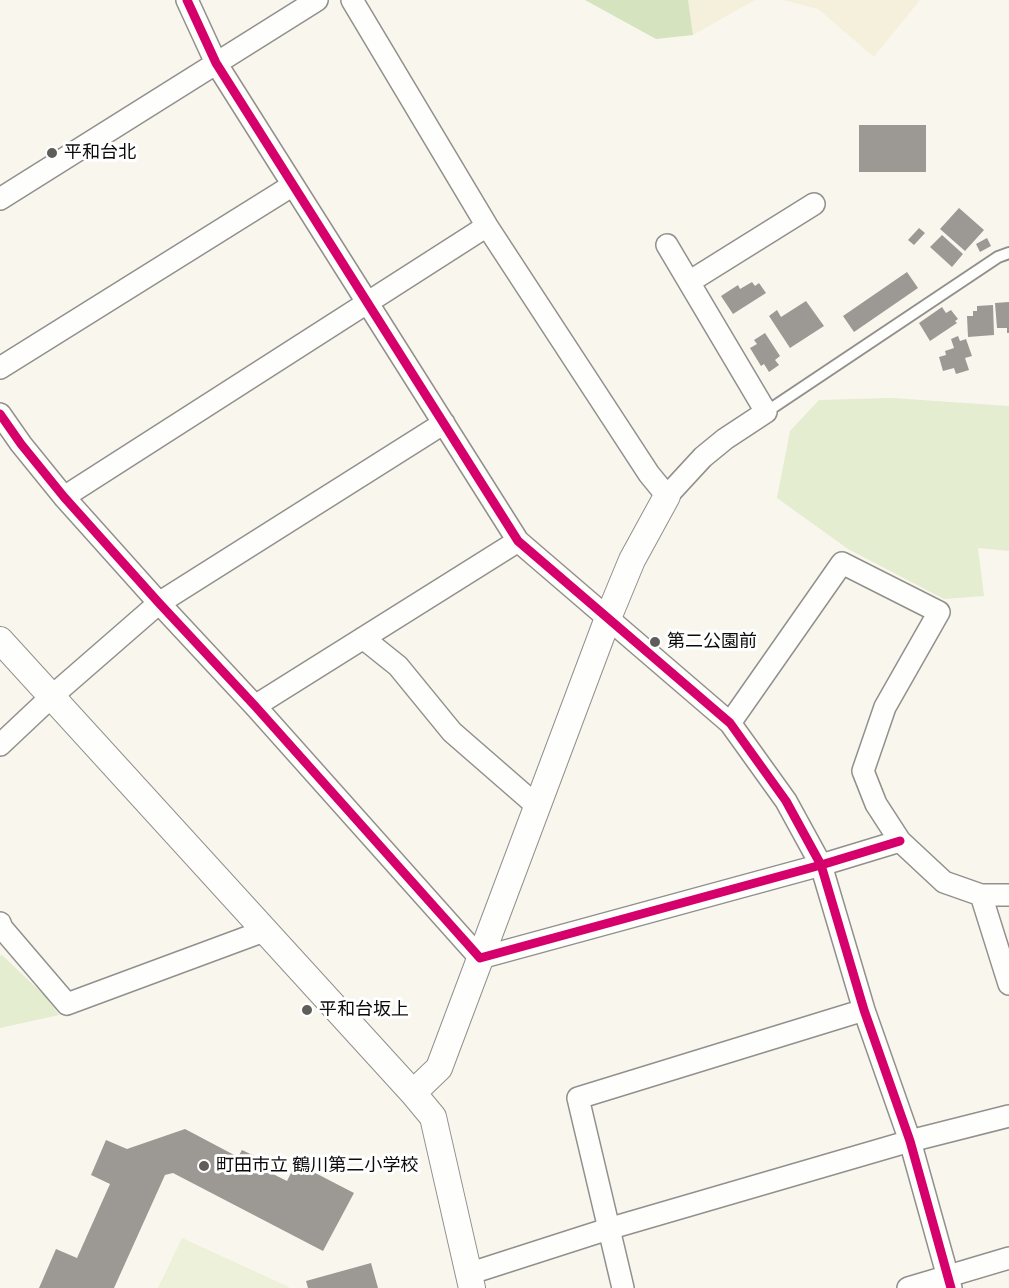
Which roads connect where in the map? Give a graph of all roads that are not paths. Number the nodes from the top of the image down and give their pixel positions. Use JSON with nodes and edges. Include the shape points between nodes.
{"nodes":[{"id":1,"x":187,"y":0,"type":"edge"},
{"id":2,"x":317,"y":0,"type":"edge"},
{"id":3,"x":352,"y":0,"type":"edge"},
{"id":4,"x":216,"y":63,"type":"junction"},
{"id":5,"x":293,"y":185,"type":"junction"},
{"id":6,"x":0,"y":199,"type":"edge"},
{"id":7,"x":814,"y":204,"type":"dead end"},
{"id":8,"x":487,"y":226,"type":"junction"},
{"id":9,"x":667,"y":245,"type":"dead end"},
{"id":10,"x":1009,"y":253,"type":"edge"},
{"id":11,"x":689,"y":282,"type":"junction"},
{"id":12,"x":368,"y":303,"type":"junction"},
{"id":13,"x":0,"y":368,"type":"edge"},
{"id":14,"x":766,"y":412,"type":"junction"},
{"id":15,"x":0,"y":414,"type":"edge"},
{"id":16,"x":444,"y":423,"type":"junction"},
{"id":17,"x":668,"y":496,"type":"junction"},
{"id":18,"x":64,"y":497,"type":"junction"},
{"id":19,"x":518,"y":541,"type":"junction"},
{"id":20,"x":159,"y":603,"type":"junction"},
{"id":21,"x":608,"y":618,"type":"junction"},
{"id":22,"x":363,"y":638,"type":"junction"},
{"id":23,"x":0,"y":639,"type":"edge"},
{"id":24,"x":51,"y":697,"type":"junction"},
{"id":25,"x":255,"y":706,"type":"junction"},
{"id":26,"x":730,"y":723,"type":"junction"},
{"id":27,"x":0,"y":745,"type":"edge"},
{"id":28,"x":537,"y":806,"type":"junction"},
{"id":29,"x":900,"y":841,"type":"junction"},
{"id":30,"x":821,"y":865,"type":"junction"},
{"id":31,"x":981,"y":895,"type":"junction"},
{"id":32,"x":1009,"y":895,"type":"edge"},
{"id":33,"x":1,"y":926,"type":"edge"},
{"id":34,"x":264,"y":931,"type":"junction"},
{"id":35,"x":480,"y":958,"type":"junction"},
{"id":36,"x":1009,"y":984,"type":"edge"},
{"id":37,"x":864,"y":1010,"type":"junction"},
{"id":38,"x":413,"y":1093,"type":"junction"},
{"id":39,"x":1009,"y":1116,"type":"edge"},
{"id":40,"x":910,"y":1141,"type":"junction"},
{"id":41,"x":608,"y":1229,"type":"junction"},
{"id":42,"x":1009,"y":1258,"type":"edge"},
{"id":43,"x":470,"y":1281,"type":"edge"},
{"id":44,"x":950,"y":1282,"type":"edge"},
{"id":45,"x":623,"y":1288,"type":"edge"},
{"id":46,"x":908,"y":1288,"type":"edge"}],
"edges":[{"from":1,"to":4,"type":"street"},
{"from":2,"to":4,"type":"street"},
{"from":3,"to":8,"type":"street"},
{"from":4,"to":5,"type":"street"},
{"from":4,"to":6,"type":"street"},
{"from":5,"to":12,"type":"street"},
{"from":5,"to":13,"type":"street"},
{"from":7,"to":11,"type":"street"},
{"from":8,"to":12,"type":"street"},
{"from":8,"to":17,"type":"street","via":[[649,474]]},
{"from":9,"to":11,"type":"street"},
{"from":10,"to":14,"type":"lane"},
{"from":11,"to":14,"type":"street"},
{"from":12,"to":16,"type":"street"},
{"from":12,"to":18,"type":"street"},
{"from":14,"to":17,"type":"street","via":[[725,439]]},
{"from":15,"to":18,"type":"street"},
{"from":16,"to":19,"type":"street"},
{"from":16,"to":20,"type":"street"},
{"from":17,"to":21,"type":"street","via":[[632,560]]},
{"from":18,"to":20,"type":"street"},
{"from":19,"to":21,"type":"street"},
{"from":19,"to":22,"type":"street"},
{"from":20,"to":24,"type":"street"},
{"from":20,"to":25,"type":"street"},
{"from":21,"to":26,"type":"street"},
{"from":21,"to":28,"type":"street"},
{"from":22,"to":25,"type":"street"},
{"from":22,"to":28,"type":"street","via":[[398,666],[452,732]]},
{"from":23,"to":24,"type":"street"},
{"from":24,"to":27,"type":"street"},
{"from":24,"to":34,"type":"street"},
{"from":25,"to":35,"type":"street"},
{"from":26,"to":29,"type":"street","via":[[842,563],[939,612],[885,706],[863,771],[876,804]]},
{"from":26,"to":30,"type":"street","via":[[786,801]]},
{"from":28,"to":35,"type":"street"},
{"from":29,"to":30,"type":"street"},
{"from":29,"to":31,"type":"street","via":[[944,882]]},
{"from":30,"to":35,"type":"street"},
{"from":30,"to":37,"type":"street"},
{"from":31,"to":32,"type":"street"},
{"from":31,"to":36,"type":"street"},
{"from":33,"to":34,"type":"street","via":[[67,1004]]},
{"from":34,"to":38,"type":"street"},
{"from":35,"to":38,"type":"street","via":[[439,1068]]},
{"from":37,"to":40,"type":"street"},
{"from":37,"to":41,"type":"street","via":[[578,1098]]},
{"from":38,"to":43,"type":"street","via":[[433,1117]]},
{"from":39,"to":40,"type":"street"},
{"from":40,"to":41,"type":"street"},
{"from":40,"to":44,"type":"street"},
{"from":41,"to":43,"type":"street"},
{"from":41,"to":45,"type":"street"},
{"from":42,"to":44,"type":"street"},
{"from":44,"to":46,"type":"street"}]}
